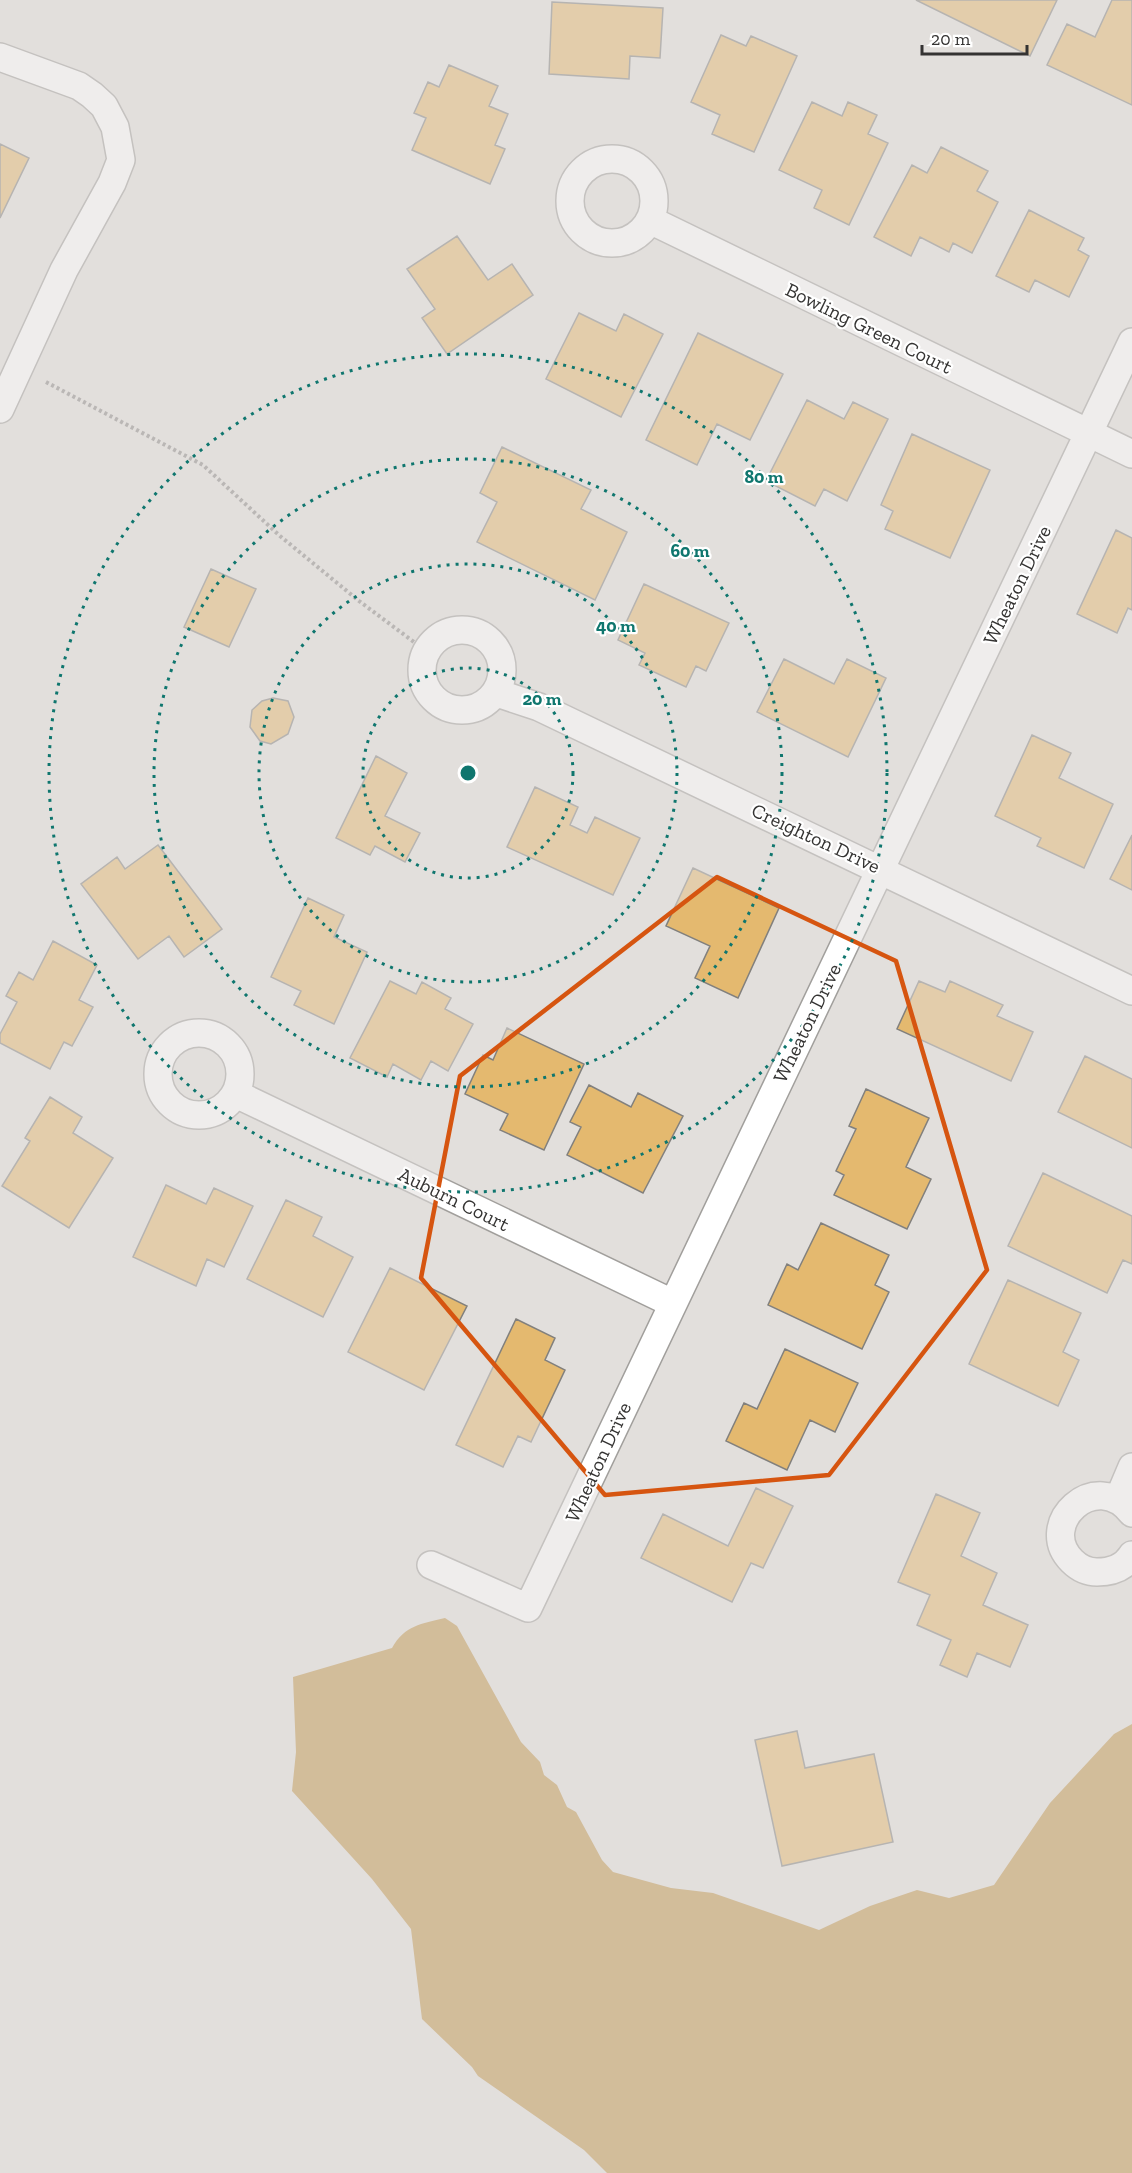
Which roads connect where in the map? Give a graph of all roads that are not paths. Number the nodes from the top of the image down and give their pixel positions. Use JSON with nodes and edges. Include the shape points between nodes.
{"nodes":[{"id":1,"x":0,"y":57,"type":"edge"},
{"id":2,"x":650,"y":220,"type":"dead end"},
{"id":3,"x":1132,"y":342,"type":"edge"},
{"id":4,"x":0,"y":410,"type":"edge"},
{"id":5,"x":1089,"y":434,"type":"junction"},
{"id":6,"x":1132,"y":454,"type":"edge"},
{"id":7,"x":497,"y":693,"type":"junction"},
{"id":8,"x":881,"y":869,"type":"junction"},
{"id":9,"x":1132,"y":991,"type":"edge"},
{"id":10,"x":236,"y":1094,"type":"dead end"},
{"id":11,"x":672,"y":1303,"type":"junction"},
{"id":12,"x":1132,"y":1467,"type":"edge"},
{"id":13,"x":1125,"y":1506,"type":"edge"},
{"id":14,"x":1132,"y":1555,"type":"edge"},
{"id":15,"x":431,"y":1564,"type":"dead end"}],
"edges":[{"from":1,"to":4,"type":"street","via":[[79,86],[104,106],[117,135],[121,160],[64,270]]},
{"from":2,"to":5,"type":"street","name":"Bowling Green Court"},
{"from":3,"to":5,"type":"street","name":"Wheaton Drive"},
{"from":5,"to":6,"type":"street","name":"Bowling Green Court"},
{"from":5,"to":8,"type":"street","name":"Wheaton Drive"},
{"from":7,"to":7,"type":"street","via":[[503,668],[499,652],[488,639],[463,630],[434,640],[426,651],[423,682],[433,699],[447,709],[465,711],[484,705]]},
{"from":7,"to":8,"type":"street","name":"Creighton Drive","via":[[539,707]]},
{"from":8,"to":9,"type":"street","name":"Creighton Drive"},
{"from":8,"to":11,"type":"street","name":"Wheaton Drive"},
{"from":10,"to":11,"type":"street","name":"Auburn Court"},
{"from":11,"to":15,"type":"street","name":"Wheaton Drive","via":[[528,1608]]},
{"from":12,"to":13,"type":"street"},
{"from":13,"to":14,"type":"street","via":[[1102,1495],[1077,1502],[1067,1513],[1061,1532],[1071,1560],[1091,1572],[1109,1572]]}]}
